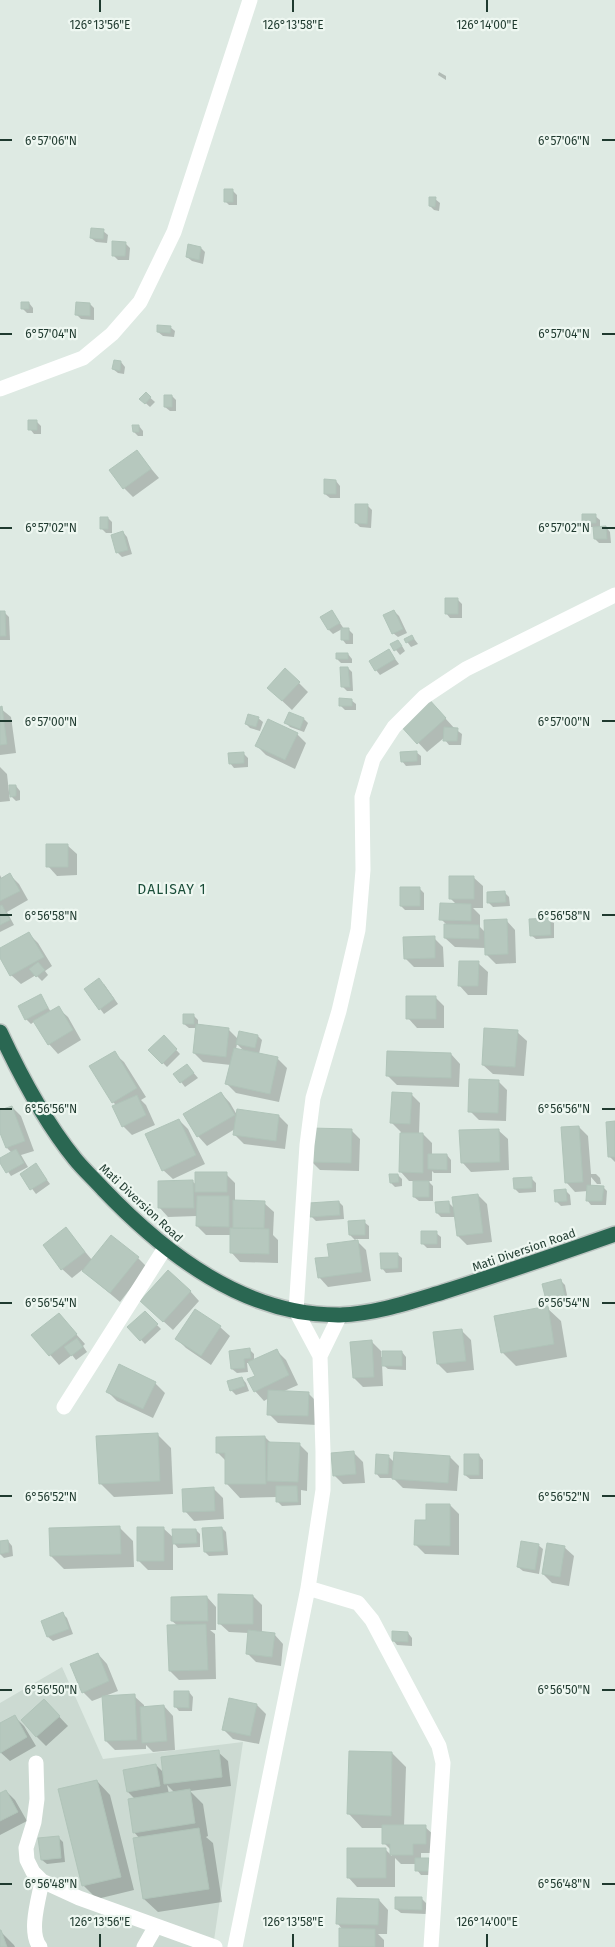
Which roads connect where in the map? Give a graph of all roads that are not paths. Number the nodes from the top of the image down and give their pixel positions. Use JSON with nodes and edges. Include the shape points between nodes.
{"nodes":[{"id":1,"x":250,"y":0,"type":"edge"},
{"id":2,"x":0,"y":389,"type":"edge"},
{"id":3,"x":615,"y":595,"type":"edge"},
{"id":4,"x":0,"y":1032,"type":"edge"},
{"id":5,"x":615,"y":1234,"type":"edge"},
{"id":6,"x":165,"y":1248,"type":"junction"},
{"id":7,"x":296,"y":1312,"type":"junction"},
{"id":8,"x":340,"y":1315,"type":"junction"},
{"id":9,"x":320,"y":1356,"type":"junction"},
{"id":10,"x":64,"y":1407,"type":"dead end"},
{"id":11,"x":308,"y":1588,"type":"junction"},
{"id":12,"x":36,"y":1763,"type":"dead end"},
{"id":13,"x":42,"y":1880,"type":"junction"},
{"id":14,"x":156,"y":1926,"type":"junction"},
{"id":15,"x":40,"y":1947,"type":"edge"},
{"id":16,"x":144,"y":1947,"type":"edge"},
{"id":17,"x":215,"y":1947,"type":"edge"},
{"id":18,"x":235,"y":1947,"type":"edge"},
{"id":19,"x":431,"y":1947,"type":"edge"}],
"edges":[{"from":1,"to":2,"type":"street","via":[[174,232],[140,302],[112,334],[83,358]]},
{"from":3,"to":7,"type":"street","via":[[466,669],[424,697],[394,727],[373,759],[362,797],[363,870],[358,930],[339,1011],[313,1098]]},
{"from":4,"to":6,"type":"highway","name":"Mati Diversion Road","via":[[39,1106],[75,1159]]},
{"from":5,"to":8,"type":"highway","name":"Mati Diversion Road","via":[[434,1295],[382,1309]]},
{"from":6,"to":7,"type":"highway","name":"Mati Diversion Road","via":[[232,1288]]},
{"from":6,"to":10,"type":"street"},
{"from":7,"to":8,"type":"highway","name":"Mati Diversion Road"},
{"from":7,"to":9,"type":"street"},
{"from":8,"to":9,"type":"street"},
{"from":9,"to":11,"type":"street","via":[[323,1490]]},
{"from":11,"to":18,"type":"street"},
{"from":11,"to":19,"type":"street","via":[[358,1603],[365,1610],[439,1746],[443,1763]]},
{"from":12,"to":13,"type":"street","via":[[37,1799],[26,1860]]},
{"from":13,"to":14,"type":"street","via":[[79,1898]]},
{"from":13,"to":15,"type":"street","via":[[34,1929]]},
{"from":14,"to":16,"type":"street"},
{"from":14,"to":17,"type":"street"}]}
